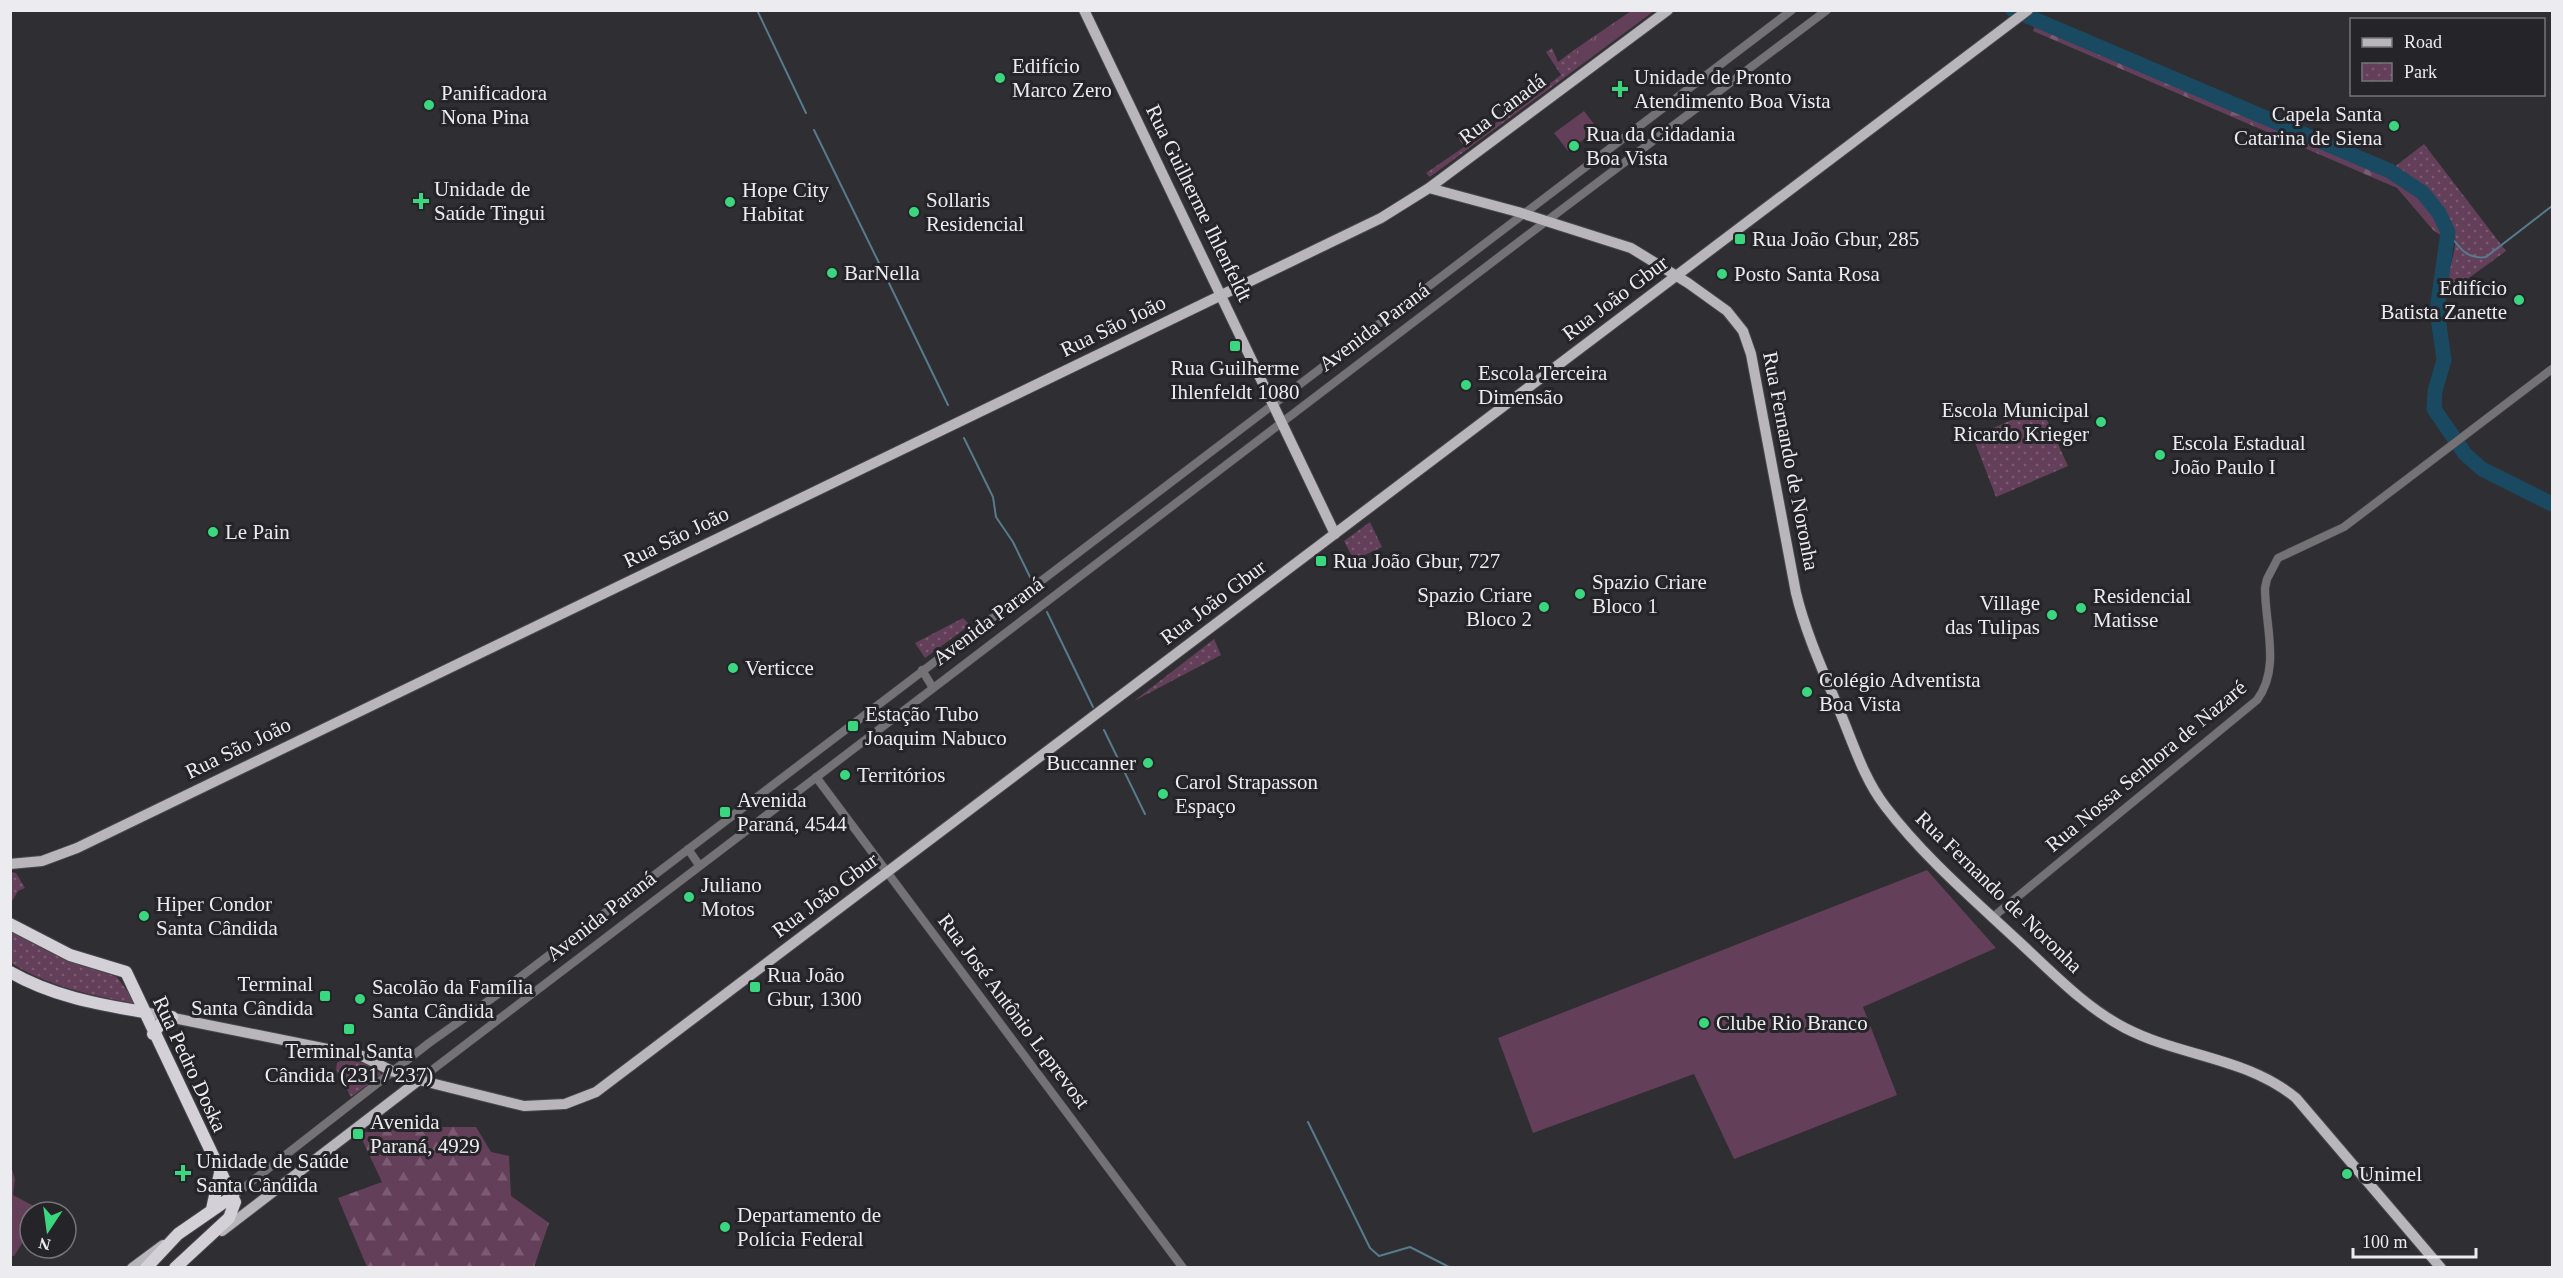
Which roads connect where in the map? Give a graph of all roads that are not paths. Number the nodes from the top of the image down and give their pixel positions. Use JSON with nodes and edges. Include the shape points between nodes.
{"nodes":[{"id":1,"x":1084,"y":10,"type":"edge"},
{"id":2,"x":1668,"y":10,"type":"edge"},
{"id":3,"x":1792,"y":10,"type":"edge"},
{"id":4,"x":1827,"y":10,"type":"edge"},
{"id":5,"x":2028,"y":10,"type":"edge"},
{"id":6,"x":1429,"y":188,"type":"junction"},
{"id":7,"x":1528,"y":215,"type":"junction"},
{"id":8,"x":1546,"y":221,"type":"junction"},
{"id":9,"x":1354,"y":232,"type":"joint"},
{"id":10,"x":1677,"y":276,"type":"junction"},
{"id":11,"x":1222,"y":295,"type":"junction"},
{"id":12,"x":2553,"y":369,"type":"edge"},
{"id":13,"x":1277,"y":412,"type":"junction"},
{"id":14,"x":1335,"y":534,"type":"junction"},
{"id":15,"x":922,"y":670,"type":"junction"},
{"id":16,"x":933,"y":688,"type":"junction"},
{"id":17,"x":816,"y":777,"type":"junction"},
{"id":18,"x":688,"y":849,"type":"junction"},
{"id":19,"x":10,"y":864,"type":"edge"},
{"id":20,"x":699,"y":865,"type":"junction"},
{"id":21,"x":887,"y":873,"type":"junction"},
{"id":22,"x":1993,"y":917,"type":"junction"},
{"id":23,"x":10,"y":924,"type":"edge"},
{"id":24,"x":10,"y":972,"type":"edge"},
{"id":25,"x":117,"y":1007,"type":"junction"},
{"id":26,"x":144,"y":1012,"type":"junction"},
{"id":27,"x":172,"y":1017,"type":"junction"},
{"id":28,"x":153,"y":1034,"type":"junction"},
{"id":29,"x":392,"y":1071,"type":"junction"},
{"id":30,"x":419,"y":1080,"type":"junction"},
{"id":31,"x":220,"y":1173,"type":"junction"},
{"id":32,"x":233,"y":1196,"type":"junction"},
{"id":33,"x":216,"y":1207,"type":"junction"},
{"id":34,"x":234,"y":1209,"type":"junction"},
{"id":35,"x":178,"y":1234,"type":"junction"},
{"id":36,"x":193,"y":1253,"type":"junction"},
{"id":37,"x":132,"y":1268,"type":"edge"},
{"id":38,"x":146,"y":1268,"type":"edge"},
{"id":39,"x":175,"y":1268,"type":"edge"},
{"id":40,"x":1183,"y":1268,"type":"edge"},
{"id":41,"x":2441,"y":1268,"type":"edge"}],
"edges":[{"from":1,"to":11,"type":"main road","name":"Rua Guilherme Ihlenfeldt"},
{"from":2,"to":6,"type":"main road","name":"Rua Canadá"},
{"from":3,"to":7,"type":"street","name":"Avenida Paraná"},
{"from":4,"to":8,"type":"street","name":"Avenida Paraná"},
{"from":5,"to":10,"type":"main road","name":"Rua João Gbur"},
{"from":6,"to":7,"type":"main road","name":"Rua Fernando de Noronha"},
{"from":6,"to":9,"type":"main road","name":"Rua Canadá"},
{"from":7,"to":8,"type":"main road","name":"Rua Fernando de Noronha"},
{"from":7,"to":13,"type":"street","name":"Avenida Paraná"},
{"from":8,"to":10,"type":"main road","name":"Rua Fernando de Noronha","via":[[1619,243]]},
{"from":8,"to":13,"type":"street","name":"Avenida Paraná"},
{"from":9,"to":11,"type":"main road","name":"Rua São João"},
{"from":10,"to":14,"type":"main road","name":"Rua João Gbur"},
{"from":10,"to":22,"type":"main road","name":"Rua Fernando de Noronha","via":[[1727,311],[1746,338],[1800,606],[1866,774],[1883,804],[1907,833]]},
{"from":11,"to":13,"type":"main road","name":"Rua Guilherme Ihlenfeldt"},
{"from":11,"to":19,"type":"main road","name":"Rua São João","via":[[77,848],[42,861]]},
{"from":12,"to":22,"type":"street","name":"Rua Nossa Senhora de Nazaré","via":[[2344,527],[2278,558],[2265,588],[2270,670],[2257,700]]},
{"from":13,"to":14,"type":"main road","name":"Rua Guilherme Ihlenfeldt"},
{"from":13,"to":15,"type":"street","name":"Avenida Paraná"},
{"from":13,"to":16,"type":"street","name":"Avenida Paraná"},
{"from":14,"to":21,"type":"main road","name":"Rua João Gbur"},
{"from":15,"to":16,"type":"street"},
{"from":15,"to":18,"type":"street","name":"Avenida Paraná"},
{"from":16,"to":17,"type":"street","name":"Avenida Paraná"},
{"from":17,"to":20,"type":"street","name":"Avenida Paraná"},
{"from":17,"to":21,"type":"street","name":"Rua José Antônio Leprevost"},
{"from":18,"to":20,"type":"street"},
{"from":18,"to":29,"type":"street","name":"Avenida Paraná"},
{"from":20,"to":30,"type":"street","name":"Avenida Paraná"},
{"from":21,"to":30,"type":"main road","name":"Rua João Gbur","via":[[588,1096],[552,1106],[524,1106]]},
{"from":21,"to":40,"type":"street","name":"Rua José Antônio Leprevost"},
{"from":22,"to":41,"type":"main road","name":"Rua Fernando de Noronha","via":[[2078,995],[2122,1026],[2168,1046],[2252,1070],[2285,1089],[2319,1122]]},
{"from":23,"to":26,"type":"highway","name":"Rua Pedro Doska","via":[[70,955],[126,972]]},
{"from":24,"to":25,"type":"highway","via":[[51,992]]},
{"from":25,"to":26,"type":"highway"},
{"from":25,"to":28,"type":"highway"},
{"from":26,"to":27,"type":"main road","name":"Rua João Gbur"},
{"from":26,"to":28,"type":"highway","name":"Rua Pedro Doska"},
{"from":27,"to":28,"type":"highway"},
{"from":27,"to":29,"type":"main road","name":"Rua João Gbur","via":[[362,1056]]},
{"from":28,"to":31,"type":"highway","name":"Rua Pedro Doska"},
{"from":29,"to":30,"type":"main road","name":"Rua João Gbur"},
{"from":29,"to":32,"type":"street","name":"Avenida Paraná"},
{"from":30,"to":36,"type":"main road","name":"Avenida Paraná"},
{"from":31,"to":32,"type":"highway","name":"Rua Pedro Doska"},
{"from":31,"to":33,"type":"highway"},
{"from":32,"to":33,"type":"highway"},
{"from":32,"to":34,"type":"highway"},
{"from":33,"to":34,"type":"highway","via":[[230,1202]]},
{"from":33,"to":35,"type":"highway"},
{"from":34,"to":36,"type":"highway"},
{"from":35,"to":37,"type":"main road"},
{"from":35,"to":38,"type":"highway"},
{"from":36,"to":39,"type":"highway","name":"Avenida Paraná"}]}
